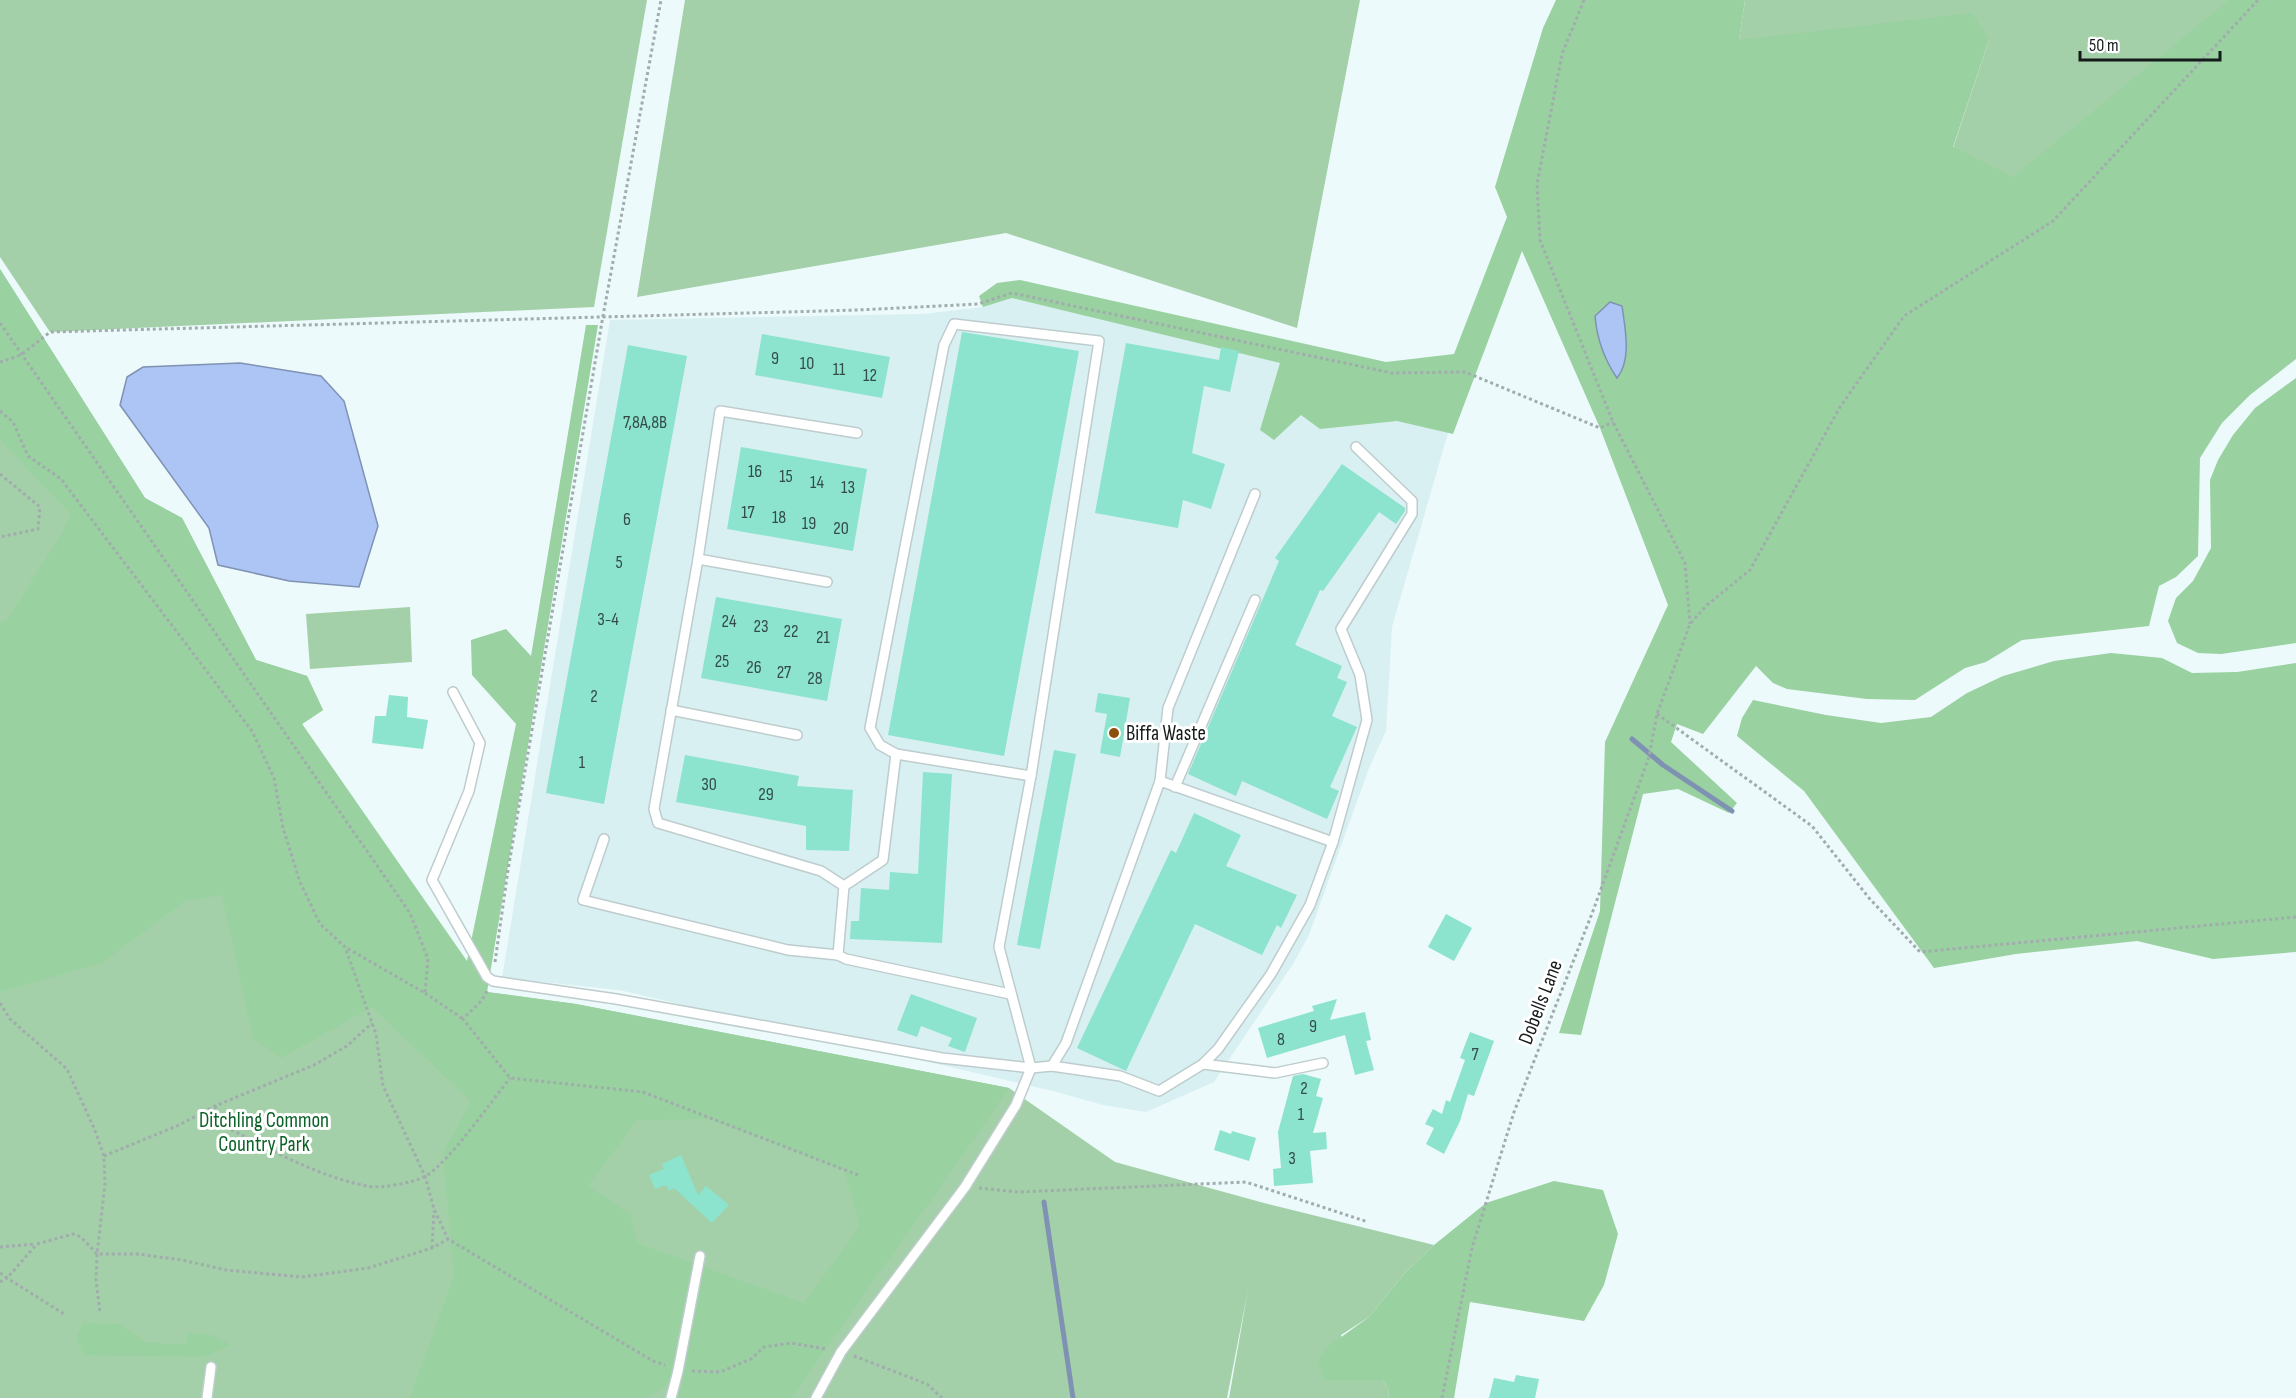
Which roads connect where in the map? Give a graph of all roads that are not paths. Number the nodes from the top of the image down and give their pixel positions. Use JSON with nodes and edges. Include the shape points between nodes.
{"nodes":[{"id":1,"x":857,"y":432,"type":"dead end"},
{"id":2,"x":1356,"y":447,"type":"dead end"},
{"id":3,"x":1255,"y":494,"type":"dead end"},
{"id":4,"x":698,"y":559,"type":"junction"},
{"id":5,"x":827,"y":582,"type":"dead end"},
{"id":6,"x":1255,"y":600,"type":"dead end"},
{"id":7,"x":453,"y":692,"type":"dead end"},
{"id":8,"x":670,"y":710,"type":"junction"},
{"id":9,"x":797,"y":735,"type":"dead end"},
{"id":10,"x":896,"y":754,"type":"junction"},
{"id":11,"x":1031,"y":776,"type":"junction"},
{"id":12,"x":1160,"y":781,"type":"junction"},
{"id":13,"x":1176,"y":787,"type":"junction"},
{"id":14,"x":604,"y":839,"type":"dead end"},
{"id":15,"x":1333,"y":842,"type":"junction"},
{"id":16,"x":844,"y":886,"type":"junction"},
{"id":17,"x":837,"y":955,"type":"junction"},
{"id":18,"x":1010,"y":994,"type":"junction"},
{"id":19,"x":1203,"y":1064,"type":"junction"},
{"id":20,"x":1323,"y":1064,"type":"dead end"},
{"id":21,"x":1052,"y":1066,"type":"junction"},
{"id":22,"x":1031,"y":1068,"type":"junction"},
{"id":23,"x":700,"y":1256,"type":"dead end"},
{"id":24,"x":211,"y":1367,"type":"dead end"},
{"id":25,"x":207,"y":1398,"type":"edge"},
{"id":26,"x":671,"y":1398,"type":"edge"},
{"id":27,"x":816,"y":1398,"type":"edge"}],
"edges":[{"from":1,"to":4,"type":"lane","via":[[720,411]]},
{"from":2,"to":15,"type":"lane","via":[[1412,501],[1412,514],[1341,629],[1360,675],[1367,720]]},
{"from":3,"to":12,"type":"lane","via":[[1168,708]]},
{"from":4,"to":5,"type":"lane"},
{"from":4,"to":8,"type":"lane"},
{"from":6,"to":13,"type":"lane"},
{"from":7,"to":22,"type":"lane","via":[[480,743],[469,791],[432,880],[487,977],[493,981],[616,999],[942,1058]]},
{"from":8,"to":9,"type":"lane"},
{"from":8,"to":16,"type":"lane","via":[[654,809],[658,823],[821,871]]},
{"from":10,"to":11,"type":"lane"},
{"from":10,"to":11,"type":"lane","via":[[880,745],[870,728],[944,345],[954,324],[1099,341]]},
{"from":10,"to":16,"type":"lane","via":[[884,860]]},
{"from":11,"to":18,"type":"lane","via":[[999,947]]},
{"from":12,"to":13,"type":"lane"},
{"from":12,"to":21,"type":"lane","via":[[1066,1043]]},
{"from":13,"to":15,"type":"lane"},
{"from":14,"to":17,"type":"lane","via":[[583,900],[788,950]]},
{"from":15,"to":19,"type":"lane","via":[[1310,905],[1271,974]]},
{"from":16,"to":17,"type":"lane"},
{"from":17,"to":18,"type":"lane"},
{"from":18,"to":22,"type":"lane"},
{"from":19,"to":20,"type":"lane","via":[[1275,1073]]},
{"from":19,"to":21,"type":"lane","via":[[1159,1091],[1120,1076]]},
{"from":21,"to":22,"type":"lane"},
{"from":22,"to":27,"type":"lane","via":[[1016,1105],[965,1187],[841,1352]]},
{"from":23,"to":26,"type":"lane"},
{"from":24,"to":25,"type":"lane"}]}
